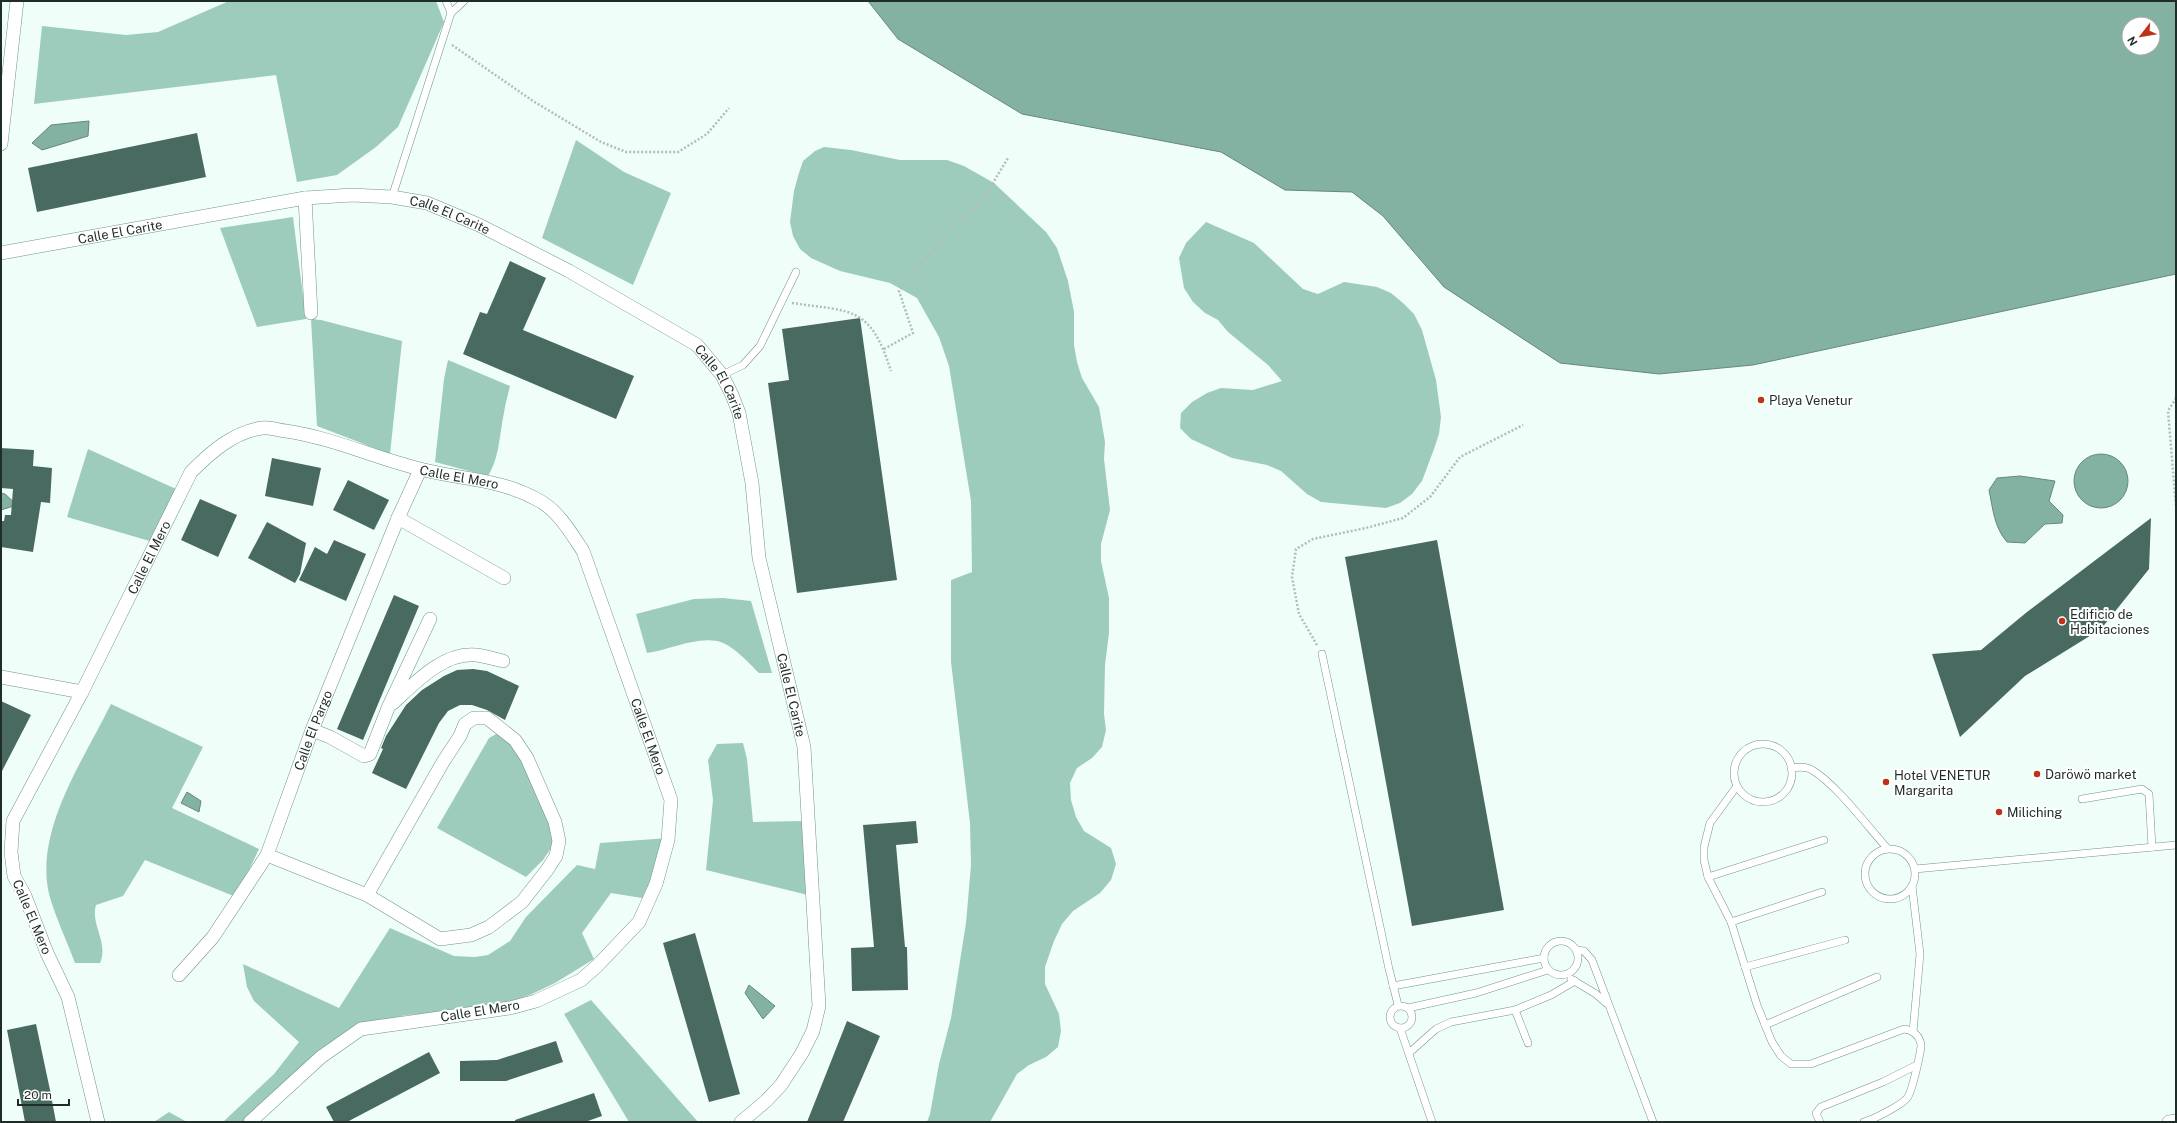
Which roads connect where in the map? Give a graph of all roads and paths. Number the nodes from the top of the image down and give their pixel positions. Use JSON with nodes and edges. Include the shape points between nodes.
{"nodes":[{"id":1,"x":16,"y":1,"type":"edge"},
{"id":2,"x":446,"y":1,"type":"edge"},
{"id":3,"x":464,"y":1,"type":"edge"},
{"id":4,"x":451,"y":13,"type":"junction"},
{"id":5,"x":443,"y":39,"type":"junction"},
{"id":6,"x":730,"y":108,"type":"dead end"},
{"id":7,"x":1,"y":144,"type":"edge"},
{"id":8,"x":1008,"y":158,"type":"dead end"},
{"id":9,"x":392,"y":197,"type":"junction"},
{"id":10,"x":305,"y":198,"type":"junction"},
{"id":11,"x":1,"y":253,"type":"edge"},
{"id":12,"x":796,"y":272,"type":"dead end"},
{"id":13,"x":782,"y":302,"type":"junction"},
{"id":14,"x":311,"y":313,"type":"dead end"},
{"id":15,"x":884,"y":349,"type":"junction"},
{"id":16,"x":891,"y":371,"type":"dead end"},
{"id":17,"x":722,"y":376,"type":"junction"},
{"id":18,"x":2176,"y":398,"type":"edge"},
{"id":19,"x":1523,"y":425,"type":"dead end"},
{"id":20,"x":420,"y":470,"type":"junction"},
{"id":21,"x":2176,"y":507,"type":"edge"},
{"id":22,"x":398,"y":518,"type":"junction"},
{"id":23,"x":504,"y":578,"type":"dead end"},
{"id":24,"x":430,"y":619,"type":"dead end"},
{"id":25,"x":1322,"y":654,"type":"joint"},
{"id":26,"x":503,"y":661,"type":"dead end"},
{"id":27,"x":1,"y":677,"type":"edge"},
{"id":28,"x":82,"y":692,"type":"junction"},
{"id":29,"x":388,"y":708,"type":"junction"},
{"id":30,"x":312,"y":730,"type":"junction"},
{"id":31,"x":1791,"y":768,"type":"junction"},
{"id":32,"x":1737,"y":786,"type":"junction"},
{"id":33,"x":2082,"y":800,"type":"dead end"},
{"id":34,"x":1824,"y":840,"type":"dead end"},
{"id":35,"x":2176,"y":844,"type":"edge"},
{"id":36,"x":2152,"y":847,"type":"junction"},
{"id":37,"x":1887,"y":848,"type":"junction"},
{"id":38,"x":267,"y":855,"type":"junction"},
{"id":39,"x":1915,"y":869,"type":"junction"},
{"id":40,"x":1708,"y":877,"type":"junction"},
{"id":41,"x":1912,"y":886,"type":"junction"},
{"id":42,"x":1822,"y":892,"type":"dead end"},
{"id":43,"x":367,"y":895,"type":"junction"},
{"id":44,"x":1731,"y":922,"type":"junction"},
{"id":45,"x":1845,"y":940,"type":"dead end"},
{"id":46,"x":1576,"y":950,"type":"junction"},
{"id":47,"x":1544,"y":958,"type":"junction"},
{"id":48,"x":1745,"y":967,"type":"junction"},
{"id":49,"x":1548,"y":970,"type":"junction"},
{"id":50,"x":179,"y":975,"type":"dead end"},
{"id":51,"x":1561,"y":975,"type":"junction"},
{"id":52,"x":1878,"y":977,"type":"dead end"},
{"id":53,"x":1575,"y":980,"type":"junction"},
{"id":54,"x":1393,"y":986,"type":"junction"},
{"id":55,"x":1608,"y":1005,"type":"junction"},
{"id":56,"x":1398,"y":1006,"type":"junction"},
{"id":57,"x":1408,"y":1008,"type":"junction"},
{"id":58,"x":1515,"y":1010,"type":"junction"},
{"id":59,"x":1765,"y":1025,"type":"junction"},
{"id":60,"x":1400,"y":1028,"type":"junction"},
{"id":61,"x":1913,"y":1032,"type":"junction"},
{"id":62,"x":1528,"y":1043,"type":"dead end"},
{"id":63,"x":1409,"y":1053,"type":"junction"},
{"id":64,"x":1917,"y":1064,"type":"junction"},
{"id":65,"x":2176,"y":1121,"type":"edge"},
{"id":66,"x":98,"y":1122,"type":"edge"},
{"id":67,"x":250,"y":1122,"type":"edge"},
{"id":68,"x":741,"y":1122,"type":"edge"},
{"id":69,"x":1432,"y":1122,"type":"edge"},
{"id":70,"x":1653,"y":1122,"type":"edge"},
{"id":71,"x":1820,"y":1122,"type":"edge"},
{"id":72,"x":1864,"y":1122,"type":"edge"},
{"id":73,"x":2169,"y":1122,"type":"edge"}],
"edges":[{"from":1,"to":7,"type":"street"},
{"from":2,"to":4,"type":"lane"},
{"from":3,"to":4,"type":"lane"},
{"from":4,"to":5,"type":"lane"},
{"from":5,"to":6,"type":"path","via":[[513,89],[602,142],[626,152],[678,152],[707,134]]},
{"from":5,"to":9,"type":"lane"},
{"from":8,"to":15,"type":"path","via":[[982,201],[952,226],[899,291],[913,333]]},
{"from":9,"to":10,"type":"street","name":"Calle El Carite","via":[[352,195]]},
{"from":9,"to":17,"type":"street","name":"Calle El Carite","via":[[427,203],[569,271],[697,345]]},
{"from":10,"to":11,"type":"street","name":"Calle El Carite"},
{"from":10,"to":14,"type":"street"},
{"from":12,"to":13,"type":"lane"},
{"from":13,"to":15,"type":"path","via":[[851,312],[868,322]]},
{"from":13,"to":17,"type":"lane","via":[[760,346],[743,365]]},
{"from":15,"to":16,"type":"path"},
{"from":17,"to":68,"type":"street","name":"Calle El Carite","via":[[739,412],[752,483],[758,558],[804,747],[819,1006],[813,1031],[781,1085]]},
{"from":18,"to":21,"type":"path","via":[[2168,411]]},
{"from":19,"to":25,"type":"path","via":[[1460,457],[1430,497],[1403,518],[1312,539],[1296,548],[1292,577],[1299,614]]},
{"from":20,"to":22,"type":"street","name":"Calle El Pargo"},
{"from":20,"to":28,"type":"street","name":"Calle El Mero","via":[[345,445],[298,433],[262,428],[237,436],[212,450],[191,472]]},
{"from":20,"to":67,"type":"street","name":"Calle El Mero","via":[[480,479],[513,488],[541,502],[560,518],[583,551],[671,800],[668,840],[656,884],[639,922],[581,980],[536,1001],[510,1008],[361,1029],[321,1057]]},
{"from":22,"to":23,"type":"street"},
{"from":22,"to":30,"type":"street","name":"Calle El Pargo"},
{"from":24,"to":29,"type":"street"},
{"from":25,"to":54,"type":"lane"},
{"from":26,"to":29,"type":"street","via":[[475,655],[444,662],[421,678]]},
{"from":27,"to":28,"type":"street"},
{"from":28,"to":66,"type":"street","name":"Calle El Mero","via":[[13,821],[11,852],[14,876],[68,997]]},
{"from":29,"to":30,"type":"street","via":[[368,756]]},
{"from":30,"to":38,"type":"street","name":"Calle El Pargo"},
{"from":31,"to":32,"type":"lane","via":[[1788,788],[1782,795],[1769,802],[1757,802],[1746,797]]},
{"from":31,"to":32,"type":"lane","via":[[1780,749],[1771,745],[1755,745],[1744,751],[1737,761],[1734,772]]},
{"from":31,"to":37,"type":"lane","via":[[1811,769],[1826,781]]},
{"from":32,"to":40,"type":"lane","via":[[1710,823],[1704,847]]},
{"from":33,"to":36,"type":"lane","via":[[2142,789],[2146,791],[2149,794]]},
{"from":34,"to":40,"type":"lane"},
{"from":35,"to":36,"type":"lane"},
{"from":36,"to":39,"type":"lane"},
{"from":37,"to":39,"type":"lane","via":[[1906,854]]},
{"from":37,"to":41,"type":"lane","via":[[1874,854],[1867,863],[1864,872],[1867,885],[1877,895],[1891,899],[1903,895]]},
{"from":38,"to":43,"type":"street"},
{"from":38,"to":50,"type":"street","name":"Calle El Pargo","via":[[213,938]]},
{"from":39,"to":41,"type":"lane"},
{"from":40,"to":44,"type":"lane"},
{"from":41,"to":61,"type":"lane","via":[[1920,954]]},
{"from":42,"to":44,"type":"lane"},
{"from":43,"to":43,"type":"street","via":[[465,724],[474,718],[487,718],[515,740],[527,758],[555,822],[559,842],[556,856],[548,870],[522,902],[489,927],[471,935],[440,938]]},
{"from":44,"to":48,"type":"lane"},
{"from":45,"to":48,"type":"lane"},
{"from":46,"to":47,"type":"lane","via":[[1572,944],[1559,941],[1548,946]]},
{"from":46,"to":51,"type":"lane","via":[[1578,957],[1574,970]]},
{"from":46,"to":55,"type":"lane","via":[[1584,951],[1592,960]]},
{"from":47,"to":49,"type":"lane"},
{"from":47,"to":54,"type":"lane"},
{"from":48,"to":59,"type":"lane"},
{"from":49,"to":51,"type":"lane"},
{"from":49,"to":57,"type":"lane","via":[[1476,993]]},
{"from":51,"to":53,"type":"lane"},
{"from":52,"to":59,"type":"lane"},
{"from":53,"to":55,"type":"lane"},
{"from":53,"to":58,"type":"lane","via":[[1551,995]]},
{"from":54,"to":56,"type":"lane"},
{"from":55,"to":70,"type":"lane"},
{"from":56,"to":57,"type":"lane"},
{"from":56,"to":60,"type":"lane","via":[[1391,1012],[1390,1017],[1395,1026]]},
{"from":57,"to":60,"type":"lane","via":[[1412,1021]]},
{"from":58,"to":62,"type":"lane"},
{"from":58,"to":63,"type":"lane","via":[[1451,1022],[1436,1029]]},
{"from":59,"to":61,"type":"lane","via":[[1781,1056],[1791,1064],[1811,1064],[1904,1029]]},
{"from":60,"to":63,"type":"lane"},
{"from":61,"to":64,"type":"lane","via":[[1921,1046]]},
{"from":63,"to":69,"type":"lane"},
{"from":64,"to":71,"type":"lane","via":[[1884,1082],[1821,1107],[1816,1113]]},
{"from":64,"to":72,"type":"lane","via":[[1908,1098],[1873,1120]]},
{"from":65,"to":73,"type":"street"}]}
